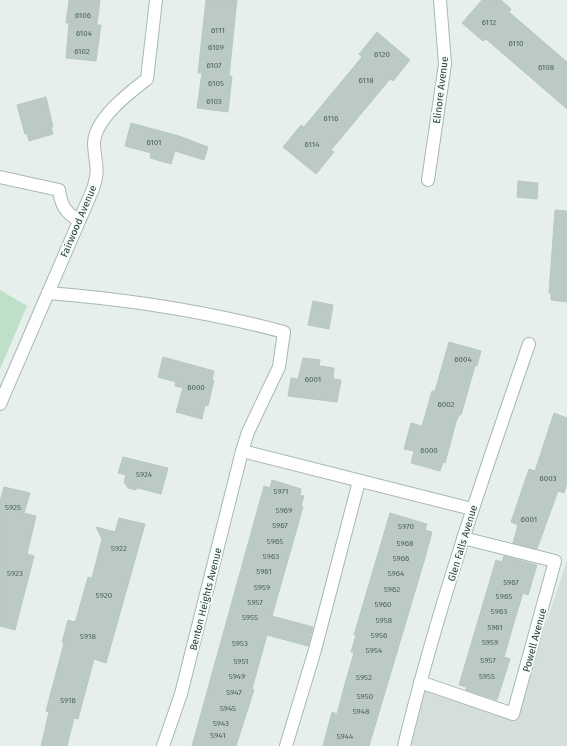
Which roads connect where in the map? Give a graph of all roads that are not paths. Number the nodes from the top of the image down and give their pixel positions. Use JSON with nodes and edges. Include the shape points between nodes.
{"nodes":[{"id":1,"x":156,"y":0,"type":"edge"},
{"id":2,"x":440,"y":0,"type":"edge"},
{"id":3,"x":0,"y":177,"type":"edge"},
{"id":4,"x":428,"y":180,"type":"dead end"},
{"id":5,"x":78,"y":220,"type":"junction"},
{"id":6,"x":48,"y":292,"type":"junction"},
{"id":7,"x":529,"y":344,"type":"dead end"},
{"id":8,"x":0,"y":404,"type":"edge"},
{"id":9,"x":242,"y":451,"type":"junction"},
{"id":10,"x":359,"y":481,"type":"junction"},
{"id":11,"x":472,"y":509,"type":"junction"},
{"id":12,"x":463,"y":538,"type":"junction"},
{"id":13,"x":420,"y":682,"type":"junction"},
{"id":14,"x":163,"y":746,"type":"edge"},
{"id":15,"x":286,"y":746,"type":"edge"},
{"id":16,"x":404,"y":746,"type":"edge"}],
"edges":[{"from":1,"to":5,"type":"street","name":"Fairwood Avenue","via":[[147,79],[123,97],[109,112],[96,134],[94,144],[98,174]]},
{"from":2,"to":4,"type":"street","name":"Elinore Avenue","via":[[445,64]]},
{"from":3,"to":5,"type":"street","via":[[59,190],[61,202],[67,213]]},
{"from":5,"to":6,"type":"street","name":"Fairwood Avenue"},
{"from":6,"to":8,"type":"street","name":"Fairwood Avenue"},
{"from":6,"to":9,"type":"street","name":"Benton Heights Avenue","via":[[111,298],[284,332],[279,367],[248,432]]},
{"from":7,"to":11,"type":"street","name":"Glen Falls Avenue"},
{"from":9,"to":10,"type":"street"},
{"from":9,"to":14,"type":"street","name":"Benton Heights Avenue","via":[[181,694]]},
{"from":10,"to":11,"type":"street"},
{"from":10,"to":15,"type":"street","via":[[315,650]]},
{"from":11,"to":12,"type":"street","name":"Glen Falls Avenue"},
{"from":12,"to":13,"type":"street","name":"Glen Falls Avenue"},
{"from":12,"to":13,"type":"street","name":"Powell Avenue","via":[[555,561],[513,714]]},
{"from":13,"to":16,"type":"street","name":"Glen Falls Avenue"}]}
